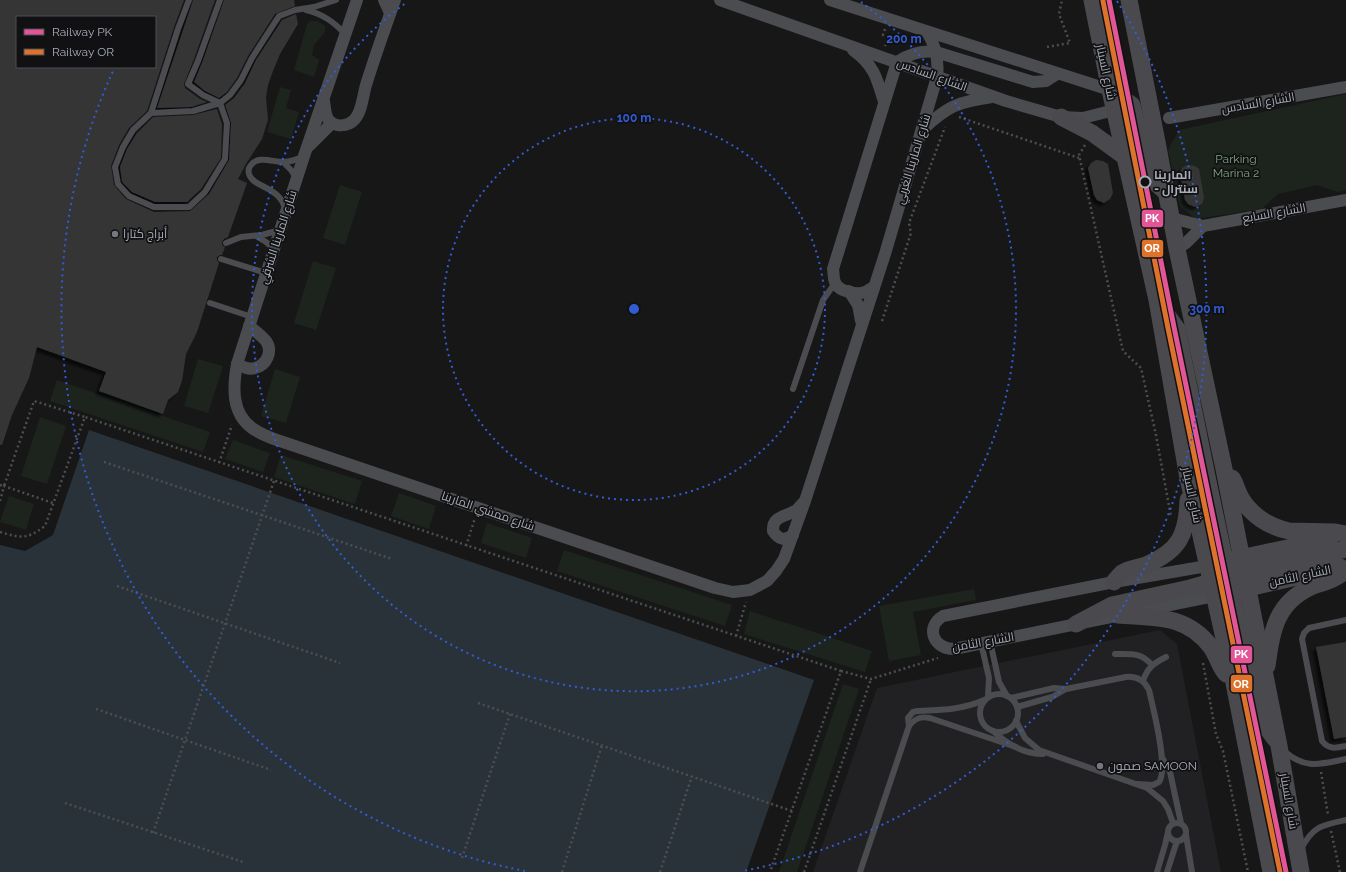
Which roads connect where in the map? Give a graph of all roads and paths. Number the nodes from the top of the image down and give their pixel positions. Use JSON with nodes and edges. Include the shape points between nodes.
{"nodes":[{"id":1,"x":189,"y":0,"type":"edge"},
{"id":2,"x":220,"y":0,"type":"edge"},
{"id":3,"x":336,"y":0,"type":"edge"},
{"id":4,"x":357,"y":0,"type":"edge"},
{"id":5,"x":384,"y":0,"type":"edge"},
{"id":6,"x":395,"y":0,"type":"edge"},
{"id":7,"x":720,"y":0,"type":"edge"},
{"id":8,"x":830,"y":0,"type":"edge"},
{"id":9,"x":1062,"y":0,"type":"edge"},
{"id":10,"x":1092,"y":0,"type":"edge"},
{"id":11,"x":1129,"y":0,"type":"edge"},
{"id":12,"x":855,"y":4,"type":"edge"},
{"id":13,"x":303,"y":9,"type":"junction"},
{"id":14,"x":390,"y":13,"type":"junction"},
{"id":15,"x":888,"y":19,"type":"junction"},
{"id":16,"x":927,"y":32,"type":"junction"},
{"id":17,"x":345,"y":35,"type":"junction"},
{"id":18,"x":844,"y":44,"type":"junction"},
{"id":19,"x":1047,"y":47,"type":"dead end"},
{"id":20,"x":936,"y":52,"type":"junction"},
{"id":21,"x":882,"y":56,"type":"junction"},
{"id":22,"x":897,"y":62,"type":"junction"},
{"id":23,"x":1057,"y":74,"type":"junction"},
{"id":24,"x":937,"y":77,"type":"junction"},
{"id":25,"x":1346,"y":87,"type":"edge"},
{"id":26,"x":1110,"y":90,"type":"junction"},
{"id":27,"x":994,"y":97,"type":"junction"},
{"id":28,"x":324,"y":100,"type":"junction"},
{"id":29,"x":1149,"y":101,"type":"junction"},
{"id":30,"x":884,"y":102,"type":"junction"},
{"id":31,"x":220,"y":103,"type":"junction"},
{"id":32,"x":1132,"y":105,"type":"junction"},
{"id":33,"x":1115,"y":110,"type":"junction"},
{"id":34,"x":151,"y":113,"type":"junction"},
{"id":35,"x":953,"y":117,"type":"dead end"},
{"id":36,"x":1061,"y":117,"type":"junction"},
{"id":37,"x":1170,"y":118,"type":"dead end"},
{"id":38,"x":332,"y":123,"type":"junction"},
{"id":39,"x":945,"y":125,"type":"dead end"},
{"id":40,"x":921,"y":131,"type":"junction"},
{"id":41,"x":1092,"y":133,"type":"junction"},
{"id":42,"x":306,"y":152,"type":"junction"},
{"id":43,"x":1125,"y":157,"type":"junction"},
{"id":44,"x":1080,"y":158,"type":"junction"},
{"id":45,"x":283,"y":162,"type":"junction"},
{"id":46,"x":248,"y":171,"type":"junction"},
{"id":47,"x":241,"y":173,"type":"dead end"},
{"id":48,"x":297,"y":179,"type":"junction"},
{"id":49,"x":1166,"y":192,"type":"junction"},
{"id":50,"x":1346,"y":200,"type":"edge"},
{"id":51,"x":286,"y":214,"type":"junction"},
{"id":52,"x":1171,"y":218,"type":"junction"},
{"id":53,"x":1203,"y":226,"type":"junction"},
{"id":54,"x":280,"y":230,"type":"junction"},
{"id":55,"x":256,"y":236,"type":"junction"},
{"id":56,"x":226,"y":243,"type":"dead end"},
{"id":57,"x":274,"y":249,"type":"junction"},
{"id":58,"x":1177,"y":249,"type":"junction"},
{"id":59,"x":221,"y":259,"type":"dead end"},
{"id":60,"x":266,"y":273,"type":"junction"},
{"id":61,"x":835,"y":283,"type":"junction"},
{"id":62,"x":874,"y":286,"type":"junction"},
{"id":63,"x":849,"y":291,"type":"junction"},
{"id":64,"x":1157,"y":300,"type":"junction"},
{"id":65,"x":210,"y":303,"type":"dead end"},
{"id":66,"x":251,"y":321,"type":"junction"},
{"id":67,"x":882,"y":321,"type":"dead end"},
{"id":68,"x":862,"y":323,"type":"junction"},
{"id":69,"x":237,"y":364,"type":"junction"},
{"id":70,"x":793,"y":389,"type":"dead end"},
{"id":71,"x":238,"y":409,"type":"junction"},
{"id":72,"x":85,"y":418,"type":"junction"},
{"id":73,"x":104,"y":462,"type":"dead end"},
{"id":74,"x":219,"y":463,"type":"junction"},
{"id":75,"x":1224,"y":469,"type":"junction"},
{"id":76,"x":1188,"y":478,"type":"junction"},
{"id":77,"x":274,"y":481,"type":"junction"},
{"id":78,"x":0,"y":485,"type":"edge"},
{"id":79,"x":4,"y":486,"type":"junction"},
{"id":80,"x":0,"y":500,"type":"edge"},
{"id":81,"x":805,"y":501,"type":"junction"},
{"id":82,"x":54,"y":502,"type":"junction"},
{"id":83,"x":478,"y":508,"type":"junction"},
{"id":84,"x":262,"y":515,"type":"junction"},
{"id":85,"x":1171,"y":522,"type":"dead end"},
{"id":86,"x":0,"y":532,"type":"edge"},
{"id":87,"x":1346,"y":534,"type":"edge"},
{"id":88,"x":793,"y":535,"type":"junction"},
{"id":89,"x":466,"y":546,"type":"junction"},
{"id":90,"x":1346,"y":548,"type":"edge"},
{"id":91,"x":392,"y":559,"type":"dead end"},
{"id":92,"x":1346,"y":566,"type":"edge"},
{"id":93,"x":1346,"y":570,"type":"edge"},
{"id":94,"x":1228,"y":577,"type":"junction"},
{"id":95,"x":1114,"y":582,"type":"junction"},
{"id":96,"x":117,"y":586,"type":"dead end"},
{"id":97,"x":750,"y":590,"type":"junction"},
{"id":98,"x":1118,"y":615,"type":"junction"},
{"id":99,"x":1346,"y":620,"type":"edge"},
{"id":100,"x":226,"y":623,"type":"junction"},
{"id":101,"x":1076,"y":624,"type":"junction"},
{"id":102,"x":736,"y":636,"type":"junction"},
{"id":103,"x":986,"y":642,"type":"junction"},
{"id":104,"x":948,"y":649,"type":"junction"},
{"id":105,"x":1115,"y":654,"type":"dead end"},
{"id":106,"x":1201,"y":656,"type":"dead end"},
{"id":107,"x":1166,"y":657,"type":"dead end"},
{"id":108,"x":340,"y":663,"type":"dead end"},
{"id":109,"x":1152,"y":665,"type":"junction"},
{"id":110,"x":841,"y":671,"type":"junction"},
{"id":111,"x":871,"y":679,"type":"junction"},
{"id":112,"x":1266,"y":680,"type":"junction"},
{"id":113,"x":1143,"y":681,"type":"junction"},
{"id":114,"x":1234,"y":683,"type":"junction"},
{"id":115,"x":1066,"y":689,"type":"junction"},
{"id":116,"x":1009,"y":697,"type":"junction"},
{"id":117,"x":986,"y":699,"type":"junction"},
{"id":118,"x":478,"y":703,"type":"dead end"},
{"id":119,"x":1017,"y":707,"type":"junction"},
{"id":120,"x":96,"y":709,"type":"dead end"},
{"id":121,"x":510,"y":714,"type":"junction"},
{"id":122,"x":1016,"y":721,"type":"junction"},
{"id":123,"x":909,"y":726,"type":"junction"},
{"id":124,"x":993,"y":732,"type":"junction"},
{"id":125,"x":185,"y":740,"type":"junction"},
{"id":126,"x":602,"y":745,"type":"junction"},
{"id":127,"x":1279,"y":745,"type":"junction"},
{"id":128,"x":1346,"y":746,"type":"edge"},
{"id":129,"x":1016,"y":747,"type":"junction"},
{"id":130,"x":1047,"y":754,"type":"junction"},
{"id":131,"x":1163,"y":759,"type":"junction"},
{"id":132,"x":1346,"y":759,"type":"edge"},
{"id":133,"x":271,"y":770,"type":"dead end"},
{"id":134,"x":692,"y":776,"type":"junction"},
{"id":135,"x":1138,"y":784,"type":"junction"},
{"id":136,"x":65,"y":803,"type":"dead end"},
{"id":137,"x":792,"y":811,"type":"junction"},
{"id":138,"x":1346,"y":820,"type":"edge"},
{"id":139,"x":1174,"y":823,"type":"junction"},
{"id":140,"x":1181,"y":823,"type":"junction"},
{"id":141,"x":1168,"y":832,"type":"junction"},
{"id":142,"x":153,"y":833,"type":"junction"},
{"id":143,"x":1186,"y":835,"type":"junction"},
{"id":144,"x":1177,"y":841,"type":"junction"},
{"id":145,"x":1298,"y":854,"type":"junction"},
{"id":146,"x":462,"y":858,"type":"dead end"},
{"id":147,"x":243,"y":862,"type":"dead end"},
{"id":148,"x":562,"y":872,"type":"edge"},
{"id":149,"x":660,"y":872,"type":"edge"},
{"id":150,"x":770,"y":872,"type":"edge"},
{"id":151,"x":804,"y":872,"type":"edge"},
{"id":152,"x":860,"y":872,"type":"edge"},
{"id":153,"x":1157,"y":872,"type":"edge"},
{"id":154,"x":1167,"y":872,"type":"edge"},
{"id":155,"x":1192,"y":872,"type":"edge"},
{"id":156,"x":1248,"y":872,"type":"edge"},
{"id":157,"x":1271,"y":872,"type":"edge"},
{"id":158,"x":1301,"y":872,"type":"edge"}],
"edges":[{"from":1,"to":34,"type":"lane"},
{"from":2,"to":31,"type":"lane","via":[[188,84]]},
{"from":3,"to":13,"type":"lane"},
{"from":4,"to":17,"type":"street","name":"شارع المارينا الشرقي"},
{"from":5,"to":14,"type":"street"},
{"from":6,"to":14,"type":"street"},
{"from":7,"to":18,"type":"street","name":"الشارع السادس"},
{"from":8,"to":12,"type":"street"},
{"from":9,"to":19,"type":"path","via":[[1059,14],[1070,43]]},
{"from":10,"to":26,"type":"street","name":"شارع السينار"},
{"from":11,"to":29,"type":"street","name":"شارع السينار"},
{"from":12,"to":15,"type":"street"},
{"from":13,"to":17,"type":"lane","via":[[326,18],[337,25]]},
{"from":13,"to":31,"type":"lane","via":[[279,16],[241,80]]},
{"from":14,"to":38,"type":"street","via":[[358,114],[347,125]]},
{"from":15,"to":16,"type":"street"},
{"from":15,"to":21,"type":"path","via":[[883,35],[888,37]]},
{"from":16,"to":20,"type":"street","name":"شارع المارينا الغربي"},
{"from":16,"to":23,"type":"street"},
{"from":17,"to":28,"type":"street","name":"شارع المارينا الشرقي"},
{"from":18,"to":21,"type":"street","name":"الشارع السادس"},
{"from":18,"to":30,"type":"street","via":[[863,58],[872,69]]},
{"from":20,"to":22,"type":"street","via":[[912,54]]},
{"from":20,"to":23,"type":"street","via":[[1026,81],[1046,80]]},
{"from":20,"to":24,"type":"street","name":"شارع المارينا الغربي"},
{"from":21,"to":22,"type":"street","name":"الشارع السادس"},
{"from":22,"to":24,"type":"street","name":"الشارع السادس"},
{"from":22,"to":30,"type":"street"},
{"from":23,"to":26,"type":"street"},
{"from":24,"to":27,"type":"street","name":"الشارع السادس"},
{"from":24,"to":40,"type":"street","name":"شارع المارينا الغربي"},
{"from":25,"to":37,"type":"street","name":"الشارع السادس"},
{"from":26,"to":32,"type":"street"},
{"from":26,"to":33,"type":"street","name":"شارع السينار"},
{"from":27,"to":36,"type":"street","name":"الشارع السادس"},
{"from":27,"to":40,"type":"street","via":[[962,102],[950,107]]},
{"from":28,"to":38,"type":"street","via":[[326,114]]},
{"from":28,"to":42,"type":"street","name":"شارع المارينا الشرقي"},
{"from":29,"to":32,"type":"street","name":"الشارع السادس"},
{"from":29,"to":49,"type":"street","name":"شارع السينار"},
{"from":30,"to":61,"type":"street","via":[[836,258]]},
{"from":31,"to":34,"type":"lane","via":[[193,112]]},
{"from":31,"to":34,"type":"lane","via":[[227,123],[225,159],[205,192],[189,207],[154,206],[129,196],[118,184],[115,167],[123,147],[133,130]]},
{"from":32,"to":33,"type":"street","name":"الشارع السادس"},
{"from":32,"to":49,"type":"street","via":[[1150,178]]},
{"from":33,"to":36,"type":"street","name":"الشارع السادس","via":[[1083,118]]},
{"from":33,"to":43,"type":"street","name":"شارع السينار"},
{"from":35,"to":44,"type":"path","via":[[960,117]]},
{"from":36,"to":41,"type":"street"},
{"from":38,"to":42,"type":"street","name":"شارع المارينا الشرقي"},
{"from":39,"to":67,"type":"path","via":[[909,223],[911,232]]},
{"from":40,"to":62,"type":"street","name":"شارع المارينا الغربي"},
{"from":41,"to":43,"type":"street"},
{"from":41,"to":44,"type":"path","via":[[1079,155]]},
{"from":42,"to":45,"type":"lane"},
{"from":42,"to":48,"type":"street","name":"شارع المارينا الشرقي"},
{"from":43,"to":64,"type":"street","name":"شارع السينار"},
{"from":44,"to":85,"type":"path","via":[[1123,351],[1141,368]]},
{"from":45,"to":46,"type":"lane","via":[[256,161]]},
{"from":45,"to":48,"type":"lane"},
{"from":46,"to":47,"type":"lane"},
{"from":46,"to":51,"type":"lane","via":[[253,180],[276,193],[284,203]]},
{"from":48,"to":51,"type":"street","name":"شارع المارينا الشرقي"},
{"from":49,"to":52,"type":"street","name":"شارع السينار"},
{"from":50,"to":53,"type":"street","name":"الشارع السابع"},
{"from":51,"to":54,"type":"street","name":"شارع المارينا الشرقي"},
{"from":52,"to":53,"type":"street","name":"الشارع السابع"},
{"from":52,"to":58,"type":"street","name":"شارع السينار"},
{"from":53,"to":58,"type":"street"},
{"from":54,"to":55,"type":"lane"},
{"from":54,"to":57,"type":"street","name":"شارع المارينا الشرقي"},
{"from":55,"to":56,"type":"lane","via":[[241,236]]},
{"from":55,"to":57,"type":"lane"},
{"from":57,"to":60,"type":"street","name":"شارع المارينا الشرقي"},
{"from":58,"to":75,"type":"street","name":"شارع السينار"},
{"from":59,"to":60,"type":"lane"},
{"from":60,"to":66,"type":"street","name":"شارع المارينا الشرقي"},
{"from":61,"to":63,"type":"street","via":[[839,288]]},
{"from":61,"to":70,"type":"lane","via":[[823,300]]},
{"from":62,"to":63,"type":"street","via":[[860,293]]},
{"from":62,"to":68,"type":"street","name":"شارع المارينا الغربي"},
{"from":63,"to":68,"type":"street","via":[[858,305]]},
{"from":64,"to":76,"type":"street","name":"شارع السينار"},
{"from":64,"to":94,"type":"street","via":[[1176,329]]},
{"from":65,"to":66,"type":"lane"},
{"from":66,"to":69,"type":"street","name":"شارع المارينا الشرقي"},
{"from":66,"to":69,"type":"street","via":[[266,341],[269,356],[263,365],[255,368]]},
{"from":68,"to":81,"type":"street","name":"شارع المارينا الغربي"},
{"from":69,"to":71,"type":"street","name":"شارع المارينا الشرقي","via":[[234,395]]},
{"from":71,"to":74,"type":"path"},
{"from":71,"to":83,"type":"street","name":"شارع ممشي المارينا","via":[[250,427],[261,434]]},
{"from":72,"to":74,"type":"path"},
{"from":72,"to":79,"type":"path","via":[[34,401]]},
{"from":72,"to":82,"type":"path"},
{"from":73,"to":84,"type":"path"},
{"from":74,"to":77,"type":"path"},
{"from":75,"to":87,"type":"street","via":[[1235,482],[1247,505],[1266,523],[1281,530],[1295,532]]},
{"from":75,"to":94,"type":"street","name":"شارع السينار"},
{"from":76,"to":94,"type":"street","name":"شارع السينار"},
{"from":76,"to":95,"type":"street","via":[[1187,517],[1179,542],[1161,558],[1122,573]]},
{"from":77,"to":84,"type":"path"},
{"from":77,"to":89,"type":"path"},
{"from":78,"to":79,"type":"path"},
{"from":79,"to":80,"type":"path"},
{"from":79,"to":82,"type":"path"},
{"from":81,"to":88,"type":"street","name":"شارع المارينا الغربي"},
{"from":81,"to":88,"type":"street","via":[[796,510],[774,522],[773,531],[776,536],[787,539]]},
{"from":82,"to":86,"type":"path","via":[[45,526],[34,534],[18,537]]},
{"from":83,"to":89,"type":"path"},
{"from":83,"to":97,"type":"street","name":"شارع ممشي المارينا","via":[[714,588],[733,592]]},
{"from":84,"to":91,"type":"path"},
{"from":84,"to":100,"type":"path"},
{"from":87,"to":94,"type":"street","name":"الشارع الثامن"},
{"from":88,"to":97,"type":"street","name":"شارع المارينا الغربي","via":[[776,571],[766,581]]},
{"from":89,"to":102,"type":"path"},
{"from":90,"to":94,"type":"street"},
{"from":92,"to":94,"type":"street","name":"الشارع الثامن"},
{"from":93,"to":112,"type":"street","via":[[1303,592],[1285,606],[1273,630]]},
{"from":94,"to":95,"type":"street","name":"الشارع الثامن"},
{"from":94,"to":98,"type":"street","name":"الشارع الثامن"},
{"from":94,"to":101,"type":"street","via":[[1112,606]]},
{"from":94,"to":112,"type":"street","name":"شارع السينار"},
{"from":94,"to":114,"type":"street","name":"شارع السينار"},
{"from":94,"to":127,"type":"street","via":[[1260,719]]},
{"from":95,"to":104,"type":"street","name":"الشارع الثامن","via":[[943,616],[935,623],[933,634],[938,644]]},
{"from":96,"to":100,"type":"path"},
{"from":97,"to":102,"type":"path"},
{"from":98,"to":101,"type":"street","name":"الشارع الثامن"},
{"from":98,"to":114,"type":"street","via":[[1161,619],[1187,625],[1212,648],[1222,669]]},
{"from":99,"to":128,"type":"lane","via":[[1309,628],[1302,639],[1322,741],[1332,748]]},
{"from":100,"to":108,"type":"path"},
{"from":100,"to":125,"type":"path"},
{"from":101,"to":103,"type":"street","name":"الشارع الثامن"},
{"from":102,"to":110,"type":"path"},
{"from":103,"to":104,"type":"street","name":"الشارع الثامن"},
{"from":103,"to":116,"type":"lane","via":[[999,682]]},
{"from":103,"to":117,"type":"lane","via":[[989,678]]},
{"from":104,"to":111,"type":"path","via":[[942,656]]},
{"from":105,"to":109,"type":"lane","via":[[1139,655]]},
{"from":106,"to":156,"type":"path"},
{"from":107,"to":109,"type":"lane"},
{"from":109,"to":113,"type":"lane"},
{"from":110,"to":111,"type":"path"},
{"from":110,"to":137,"type":"path"},
{"from":111,"to":151,"type":"path"},
{"from":112,"to":127,"type":"street","name":"شارع السينار"},
{"from":113,"to":115,"type":"lane","via":[[1135,677],[1126,677]]},
{"from":113,"to":131,"type":"lane","via":[[1149,690]]},
{"from":114,"to":157,"type":"street","name":"شارع السينار"},
{"from":115,"to":116,"type":"lane","via":[[1054,688]]},
{"from":115,"to":119,"type":"lane","via":[[1052,697]]},
{"from":116,"to":117,"type":"lane","via":[[997,694]]},
{"from":116,"to":119,"type":"lane"},
{"from":117,"to":123,"type":"lane","via":[[960,708],[913,712],[908,718]]},
{"from":117,"to":124,"type":"lane","via":[[980,710],[981,721]]},
{"from":118,"to":121,"type":"path"},
{"from":119,"to":122,"type":"lane"},
{"from":120,"to":125,"type":"path"},
{"from":121,"to":126,"type":"path"},
{"from":121,"to":146,"type":"path"},
{"from":122,"to":124,"type":"lane","via":[[1007,731]]},
{"from":122,"to":130,"type":"lane","via":[[1028,741]]},
{"from":123,"to":129,"type":"lane","via":[[916,719],[925,717]]},
{"from":123,"to":152,"type":"lane"},
{"from":124,"to":129,"type":"lane"},
{"from":125,"to":133,"type":"path"},
{"from":125,"to":142,"type":"path"},
{"from":126,"to":134,"type":"path"},
{"from":126,"to":148,"type":"path"},
{"from":127,"to":132,"type":"lane","via":[[1293,758],[1307,764]]},
{"from":127,"to":145,"type":"street","name":"شارع السينار"},
{"from":129,"to":130,"type":"lane"},
{"from":130,"to":135,"type":"lane"},
{"from":131,"to":135,"type":"lane","via":[[1159,782],[1153,785]]},
{"from":131,"to":140,"type":"lane","via":[[1170,772]]},
{"from":134,"to":137,"type":"path"},
{"from":134,"to":149,"type":"path"},
{"from":135,"to":139,"type":"lane","via":[[1162,801]]},
{"from":136,"to":142,"type":"path"},
{"from":137,"to":150,"type":"path"},
{"from":138,"to":145,"type":"lane","via":[[1316,829],[1306,838]]},
{"from":139,"to":140,"type":"lane"},
{"from":139,"to":141,"type":"lane"},
{"from":140,"to":143,"type":"lane","via":[[1186,828]]},
{"from":141,"to":144,"type":"lane","via":[[1171,839]]},
{"from":141,"to":153,"type":"lane"},
{"from":142,"to":147,"type":"path"},
{"from":143,"to":144,"type":"lane","via":[[1181,841]]},
{"from":143,"to":155,"type":"lane"},
{"from":144,"to":154,"type":"lane"},
{"from":145,"to":158,"type":"street","name":"شارع السينار"}]}
